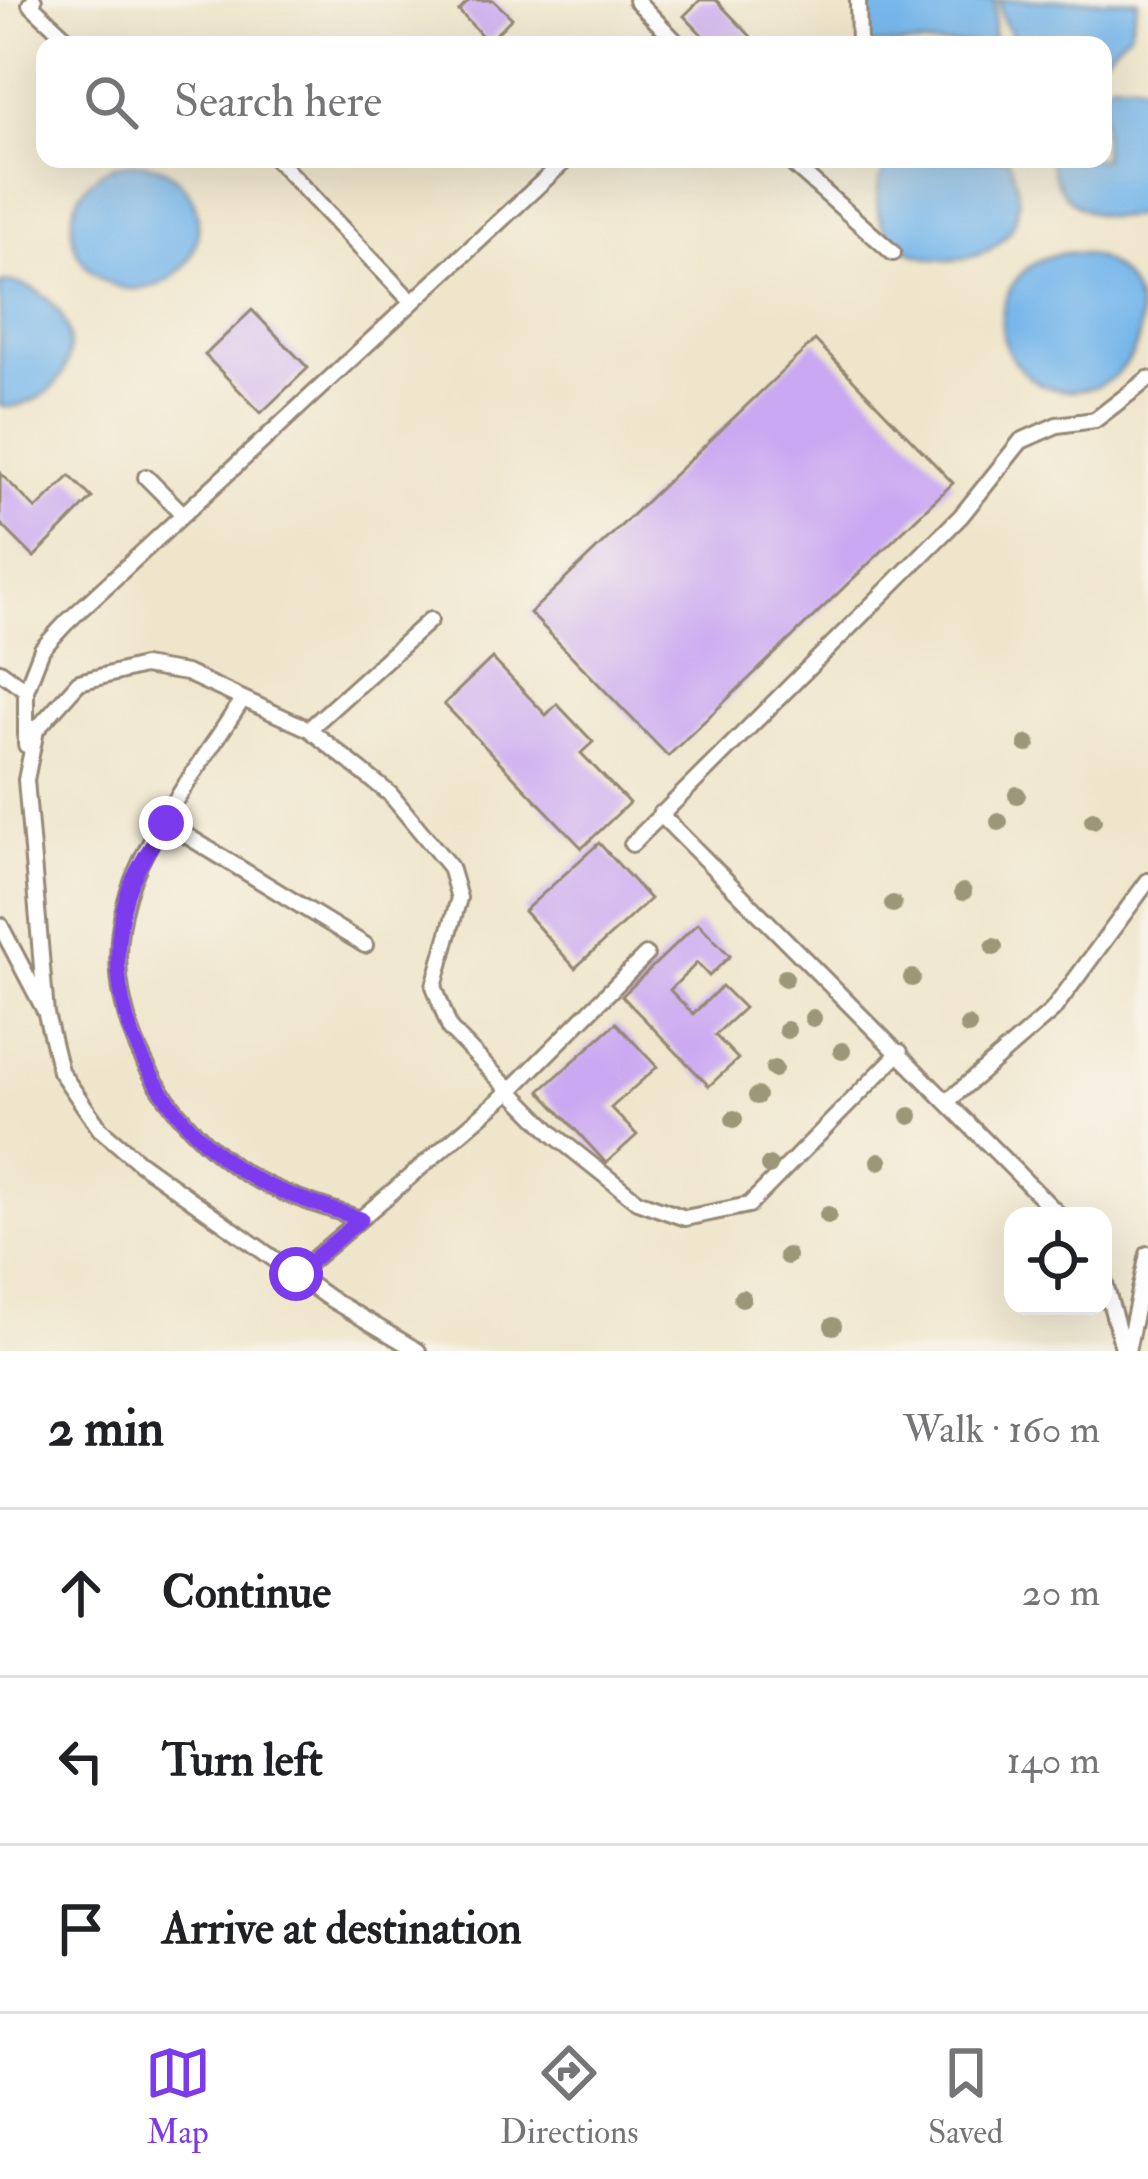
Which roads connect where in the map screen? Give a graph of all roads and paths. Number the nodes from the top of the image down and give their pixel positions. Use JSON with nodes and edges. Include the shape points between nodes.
{"nodes":[{"id":1,"x":637,"y":0,"type":"edge"},
{"id":2,"x":858,"y":0,"type":"edge"},
{"id":3,"x":30,"y":1,"type":"edge"},
{"id":4,"x":65,"y":36,"type":"edge"},
{"id":5,"x":669,"y":36,"type":"edge"},
{"id":6,"x":859,"y":36,"type":"edge"},
{"id":7,"x":284,"y":168,"type":"edge"},
{"id":8,"x":290,"y":168,"type":"edge"},
{"id":9,"x":557,"y":168,"type":"edge"},
{"id":10,"x":798,"y":168,"type":"edge"},
{"id":11,"x":287,"y":171,"type":"junction"},
{"id":12,"x":893,"y":253,"type":"dead end"},
{"id":13,"x":410,"y":300,"type":"junction"},
{"id":14,"x":1148,"y":380,"type":"edge"},
{"id":15,"x":146,"y":477,"type":"dead end"},
{"id":16,"x":181,"y":512,"type":"junction"},
{"id":17,"x":430,"y":620,"type":"dead end"},
{"id":18,"x":0,"y":671,"type":"edge"},
{"id":19,"x":26,"y":690,"type":"junction"},
{"id":20,"x":242,"y":700,"type":"junction"},
{"id":21,"x":309,"y":729,"type":"junction"},
{"id":22,"x":26,"y":780,"type":"junction"},
{"id":23,"x":660,"y":814,"type":"junction"},
{"id":24,"x":166,"y":823,"type":"junction"},
{"id":25,"x":632,"y":844,"type":"dead end"},
{"id":26,"x":1148,"y":880,"type":"edge"},
{"id":27,"x":0,"y":925,"type":"edge"},
{"id":28,"x":365,"y":945,"type":"dead end"},
{"id":29,"x":646,"y":955,"type":"dead end"},
{"id":30,"x":46,"y":1014,"type":"junction"},
{"id":31,"x":901,"y":1052,"type":"junction"},
{"id":32,"x":510,"y":1090,"type":"junction"},
{"id":33,"x":949,"y":1100,"type":"junction"},
{"id":34,"x":1051,"y":1207,"type":"edge"},
{"id":35,"x":361,"y":1219,"type":"junction"},
{"id":36,"x":1148,"y":1254,"type":"edge"},
{"id":37,"x":296,"y":1274,"type":"junction"},
{"id":38,"x":1112,"y":1307,"type":"edge"},
{"id":39,"x":418,"y":1351,"type":"edge"},
{"id":40,"x":1125,"y":1351,"type":"edge"}],
"edges":[{"from":1,"to":5,"type":"lane"},
{"from":2,"to":6,"type":"lane"},
{"from":3,"to":4,"type":"lane"},
{"from":7,"to":11,"type":"lane"},
{"from":8,"to":11,"type":"lane"},
{"from":9,"to":13,"type":"lane"},
{"from":10,"to":12,"type":"lane"},
{"from":11,"to":13,"type":"lane"},
{"from":13,"to":16,"type":"lane","via":[[280,429]]},
{"from":14,"to":23,"type":"lane","via":[[1095,420],[1021,441],[961,516]]},
{"from":15,"to":16,"type":"lane"},
{"from":16,"to":19,"type":"lane","via":[[42,649]]},
{"from":17,"to":21,"type":"lane"},
{"from":18,"to":19,"type":"lane"},
{"from":19,"to":22,"type":"lane"},
{"from":20,"to":21,"type":"lane"},
{"from":20,"to":22,"type":"lane","via":[[186,674],[143,666],[79,682],[36,730]]},
{"from":20,"to":24,"type":"lane"},
{"from":21,"to":32,"type":"lane","via":[[390,794],[450,867],[459,898],[434,986],[437,1005]]},
{"from":22,"to":30,"type":"lane"},
{"from":23,"to":25,"type":"lane"},
{"from":23,"to":31,"type":"lane"},
{"from":24,"to":28,"type":"lane"},
{"from":24,"to":35,"type":"lane","via":[[128,893],[117,941],[122,998],[148,1077],[236,1168]]},
{"from":26,"to":33,"type":"lane","via":[[1052,1011]]},
{"from":27,"to":30,"type":"lane"},
{"from":29,"to":32,"type":"lane"},
{"from":30,"to":37,"type":"lane","via":[[60,1071],[100,1129]]},
{"from":31,"to":32,"type":"lane","via":[[772,1189],[719,1216],[685,1218],[638,1201]]},
{"from":31,"to":33,"type":"lane"},
{"from":32,"to":35,"type":"lane"},
{"from":33,"to":34,"type":"lane"},
{"from":35,"to":37,"type":"lane"},
{"from":36,"to":40,"type":"lane"},
{"from":37,"to":39,"type":"lane"},
{"from":38,"to":40,"type":"lane"}]}
